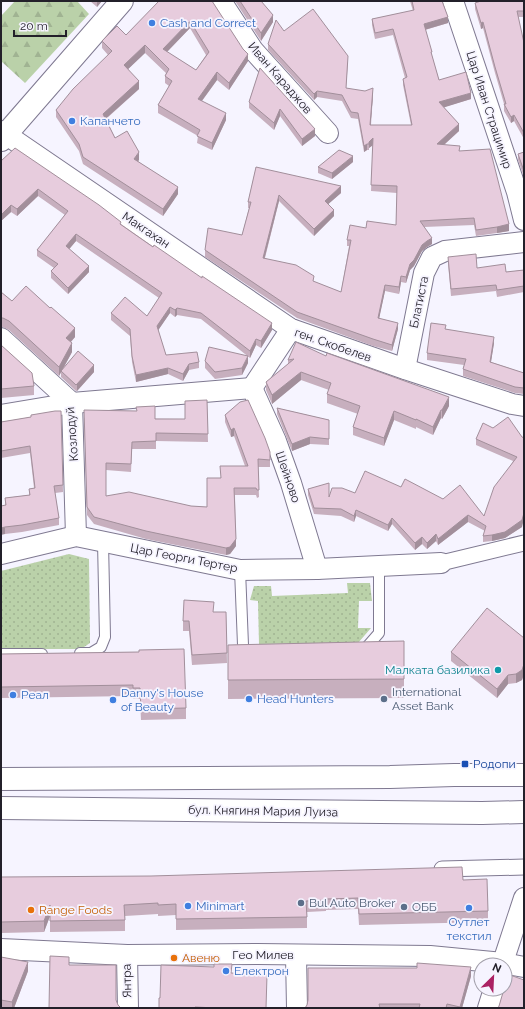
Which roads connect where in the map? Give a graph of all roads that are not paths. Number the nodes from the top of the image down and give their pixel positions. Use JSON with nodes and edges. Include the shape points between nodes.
{"nodes":[{"id":1,"x":122,"y":1,"type":"edge"},
{"id":2,"x":221,"y":1,"type":"edge"},
{"id":3,"x":453,"y":1,"type":"edge"},
{"id":4,"x":328,"y":133,"type":"dead end"},
{"id":5,"x":3,"y":135,"type":"edge"},
{"id":6,"x":520,"y":191,"type":"edge"},
{"id":7,"x":524,"y":220,"type":"edge"},
{"id":8,"x":524,"y":242,"type":"edge"},
{"id":9,"x":291,"y":329,"type":"junction"},
{"id":10,"x":1,"y":338,"type":"edge"},
{"id":11,"x":405,"y":369,"type":"junction"},
{"id":12,"x":252,"y":388,"type":"junction"},
{"id":13,"x":72,"y":403,"type":"junction"},
{"id":14,"x":524,"y":406,"type":"edge"},
{"id":15,"x":1,"y":415,"type":"edge"},
{"id":16,"x":76,"y":536,"type":"junction"},
{"id":17,"x":103,"y":542,"type":"junction"},
{"id":18,"x":524,"y":543,"type":"edge"},
{"id":19,"x":1,"y":554,"type":"edge"},
{"id":20,"x":442,"y":563,"type":"joint"},
{"id":21,"x":379,"y":566,"type":"junction"},
{"id":22,"x":317,"y":569,"type":"junction"},
{"id":23,"x":240,"y":570,"type":"junction"},
{"id":24,"x":350,"y":649,"type":"edge"},
{"id":25,"x":258,"y":652,"type":"edge"},
{"id":26,"x":68,"y":653,"type":"edge"},
{"id":27,"x":1,"y":654,"type":"edge"},
{"id":28,"x":52,"y":654,"type":"edge"},
{"id":29,"x":524,"y":775,"type":"edge"},
{"id":30,"x":1,"y":779,"type":"edge"},
{"id":31,"x":1,"y":808,"type":"edge"},
{"id":32,"x":524,"y":812,"type":"edge"},
{"id":33,"x":524,"y":867,"type":"edge"},
{"id":34,"x":431,"y":870,"type":"edge"},
{"id":35,"x":524,"y":898,"type":"edge"},
{"id":36,"x":1,"y":949,"type":"edge"},
{"id":37,"x":127,"y":955,"type":"junction"},
{"id":38,"x":296,"y":955,"type":"junction"},
{"id":39,"x":504,"y":957,"type":"edge"},
{"id":40,"x":473,"y":961,"type":"edge"},
{"id":41,"x":513,"y":966,"type":"edge"},
{"id":42,"x":524,"y":967,"type":"edge"},
{"id":43,"x":491,"y":997,"type":"edge"},
{"id":44,"x":128,"y":1008,"type":"edge"},
{"id":45,"x":297,"y":1008,"type":"edge"},
{"id":46,"x":488,"y":1008,"type":"edge"}],
"edges":[{"from":1,"to":5,"type":"main road"},
{"from":2,"to":4,"type":"street","name":"Иван Караджов","via":[[253,50]]},
{"from":3,"to":6,"type":"street","name":"Цар Иван Страцимир"},
{"from":5,"to":9,"type":"street","name":"Макгахан"},
{"from":6,"to":7,"type":"street","name":"Цар Иван Страцимир"},
{"from":8,"to":11,"type":"street","name":"Блатиста","via":[[445,251],[432,257],[424,273]]},
{"from":9,"to":11,"type":"street","name":"ген. Скобелев"},
{"from":9,"to":12,"type":"street","name":"ген. Скобелев"},
{"from":10,"to":13,"type":"street","name":"Козлодуй"},
{"from":11,"to":14,"type":"street","name":"ген. Скобелев"},
{"from":12,"to":13,"type":"street"},
{"from":12,"to":22,"type":"street","name":"Шейново","via":[[276,441]]},
{"from":13,"to":15,"type":"street"},
{"from":13,"to":16,"type":"street","name":"Козлодуй"},
{"from":16,"to":17,"type":"street","name":"Цар Георги Тертер"},
{"from":16,"to":19,"type":"street","name":"Цар Георги Тертер"},
{"from":17,"to":23,"type":"street","name":"Цар Георги Тертер"},
{"from":17,"to":26,"type":"lane","via":[[105,637],[100,647],[91,653]]},
{"from":18,"to":20,"type":"street"},
{"from":20,"to":21,"type":"street","name":"Цар Георги Тертер"},
{"from":21,"to":22,"type":"street","name":"Цар Георги Тертер"},
{"from":21,"to":24,"type":"lane","via":[[380,632],[365,649]]},
{"from":22,"to":23,"type":"street","name":"Цар Георги Тертер"},
{"from":23,"to":25,"type":"lane","via":[[244,652]]},
{"from":27,"to":28,"type":"lane"},
{"from":29,"to":30,"type":"main road"},
{"from":31,"to":32,"type":"main road","name":"бул. Княгиня Мария Луиза"},
{"from":33,"to":34,"type":"street"},
{"from":35,"to":39,"type":"street"},
{"from":36,"to":37,"type":"street","name":"Гео Милев"},
{"from":37,"to":38,"type":"street","name":"Гео Милев"},
{"from":37,"to":44,"type":"street","name":"Янтра"},
{"from":38,"to":40,"type":"street","name":"Гео Милев","via":[[430,956]]},
{"from":38,"to":45,"type":"street"},
{"from":41,"to":42,"type":"street","name":"Гео Милев"},
{"from":43,"to":46,"type":"street"}]}
